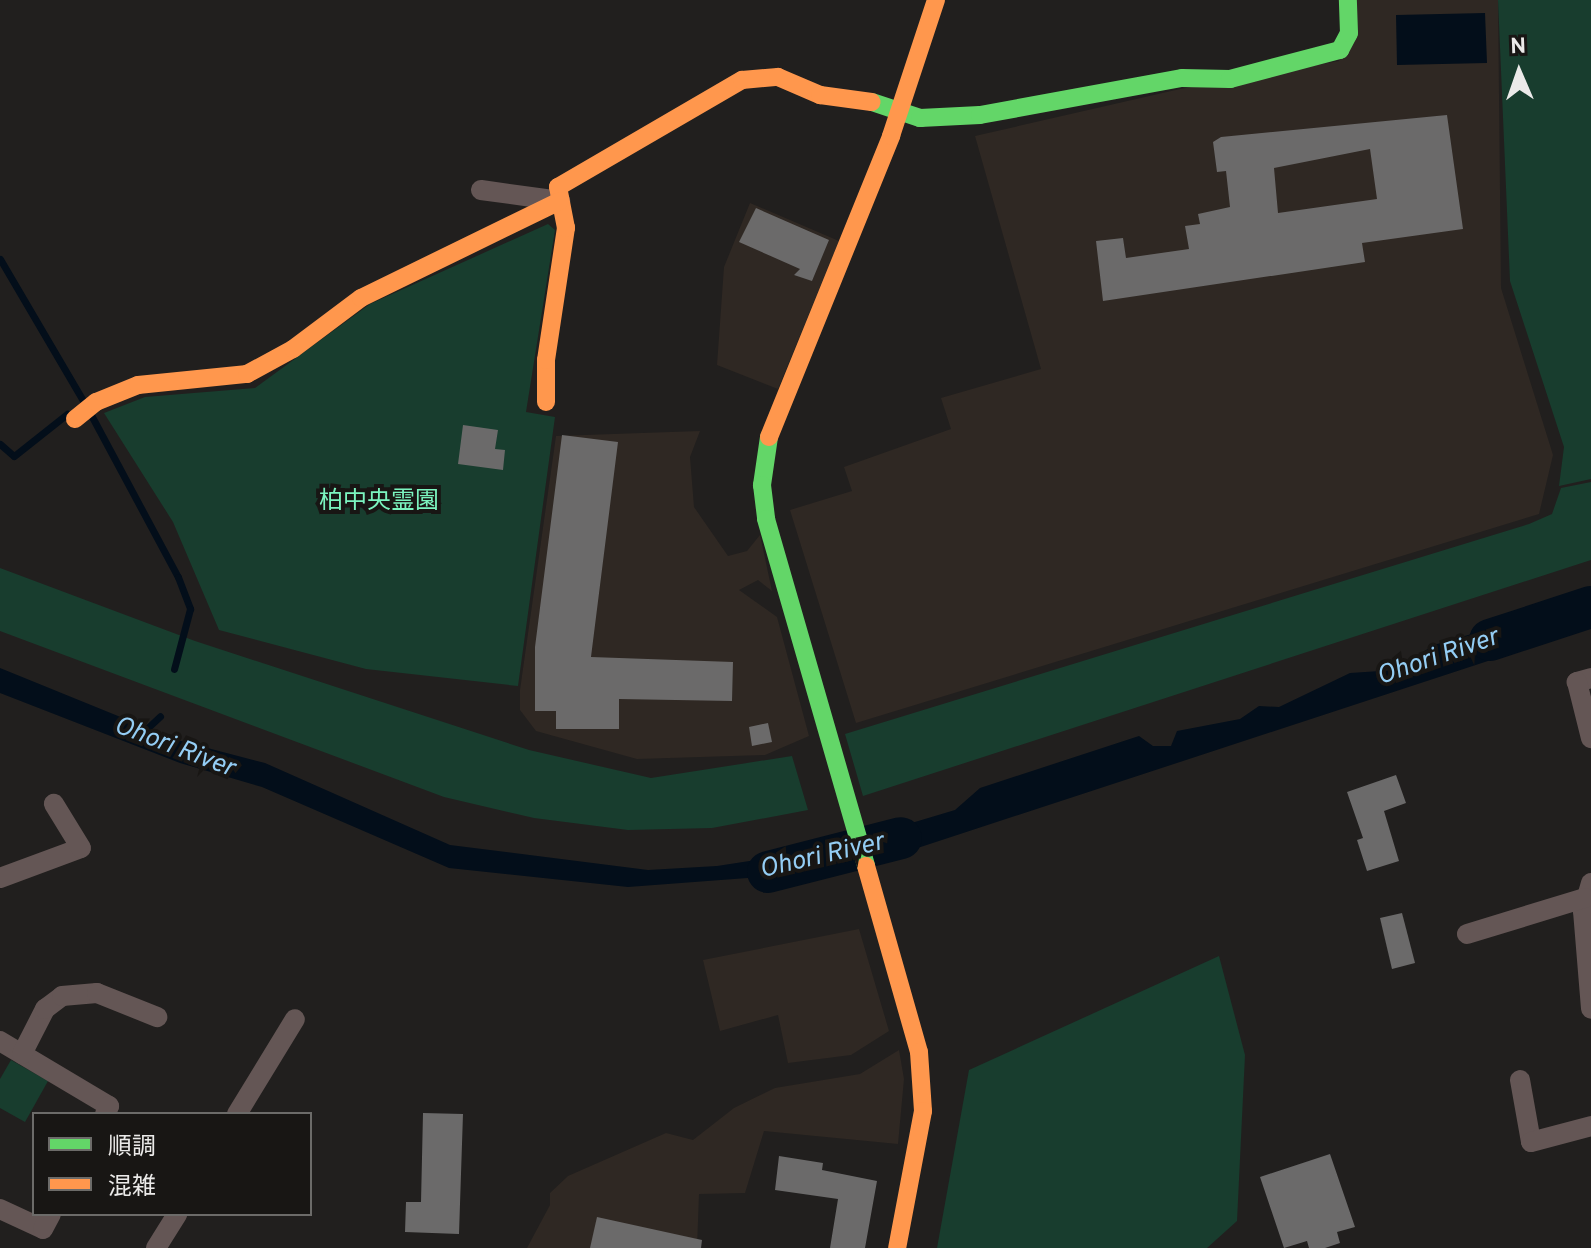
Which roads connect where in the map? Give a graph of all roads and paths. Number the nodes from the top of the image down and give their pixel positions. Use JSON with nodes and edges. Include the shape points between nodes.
{"nodes":[{"id":1,"x":936,"y":0,"type":"edge"},
{"id":2,"x":1348,"y":0,"type":"edge"},
{"id":3,"x":901,"y":109,"type":"junction"},
{"id":4,"x":481,"y":190,"type":"dead end"},
{"id":5,"x":560,"y":201,"type":"junction"},
{"id":6,"x":546,"y":402,"type":"dead end"},
{"id":7,"x":75,"y":419,"type":"dead end"},
{"id":8,"x":1591,"y":678,"type":"edge"},
{"id":9,"x":1591,"y":738,"type":"edge"},
{"id":10,"x":54,"y":804,"type":"dead end"},
{"id":11,"x":0,"y":878,"type":"edge"},
{"id":12,"x":1588,"y":890,"type":"edge"},
{"id":13,"x":1467,"y":934,"type":"dead end"},
{"id":14,"x":1591,"y":1009,"type":"edge"},
{"id":15,"x":157,"y":1017,"type":"dead end"},
{"id":16,"x":295,"y":1019,"type":"dead end"},
{"id":17,"x":0,"y":1041,"type":"edge"},
{"id":18,"x":22,"y":1054,"type":"junction"},
{"id":19,"x":1520,"y":1080,"type":"dead end"},
{"id":20,"x":106,"y":1112,"type":"edge"},
{"id":21,"x":238,"y":1112,"type":"edge"},
{"id":22,"x":1591,"y":1126,"type":"edge"},
{"id":23,"x":0,"y":1209,"type":"edge"},
{"id":24,"x":50,"y":1216,"type":"edge"},
{"id":25,"x":176,"y":1216,"type":"edge"},
{"id":26,"x":156,"y":1248,"type":"edge"},
{"id":27,"x":897,"y":1248,"type":"edge"}],
"edges":[{"from":1,"to":3,"type":"street"},
{"from":2,"to":3,"type":"street","via":[[1349,33],[1340,50],[1230,79],[1182,78],[980,115],[920,118]]},
{"from":3,"to":5,"type":"street","via":[[820,95],[778,77],[742,80],[563,179]]},
{"from":3,"to":27,"type":"street","via":[[780,401],[762,485],[766,519],[919,1052],[923,1111]]},
{"from":4,"to":5,"type":"street"},
{"from":5,"to":6,"type":"street","via":[[566,228],[546,360]]},
{"from":5,"to":7,"type":"street","via":[[361,298],[293,349],[247,374],[138,385],[96,402]]},
{"from":8,"to":9,"type":"street","via":[[1577,682]]},
{"from":10,"to":11,"type":"street","via":[[81,848]]},
{"from":12,"to":13,"type":"street"},
{"from":12,"to":14,"type":"street"},
{"from":15,"to":18,"type":"street","via":[[97,993],[62,996],[45,1009]]},
{"from":16,"to":21,"type":"street"},
{"from":17,"to":18,"type":"street"},
{"from":18,"to":20,"type":"street","via":[[109,1106]]},
{"from":19,"to":22,"type":"street","via":[[1531,1142]]},
{"from":23,"to":24,"type":"street","via":[[43,1229]]},
{"from":25,"to":26,"type":"street"}]}
